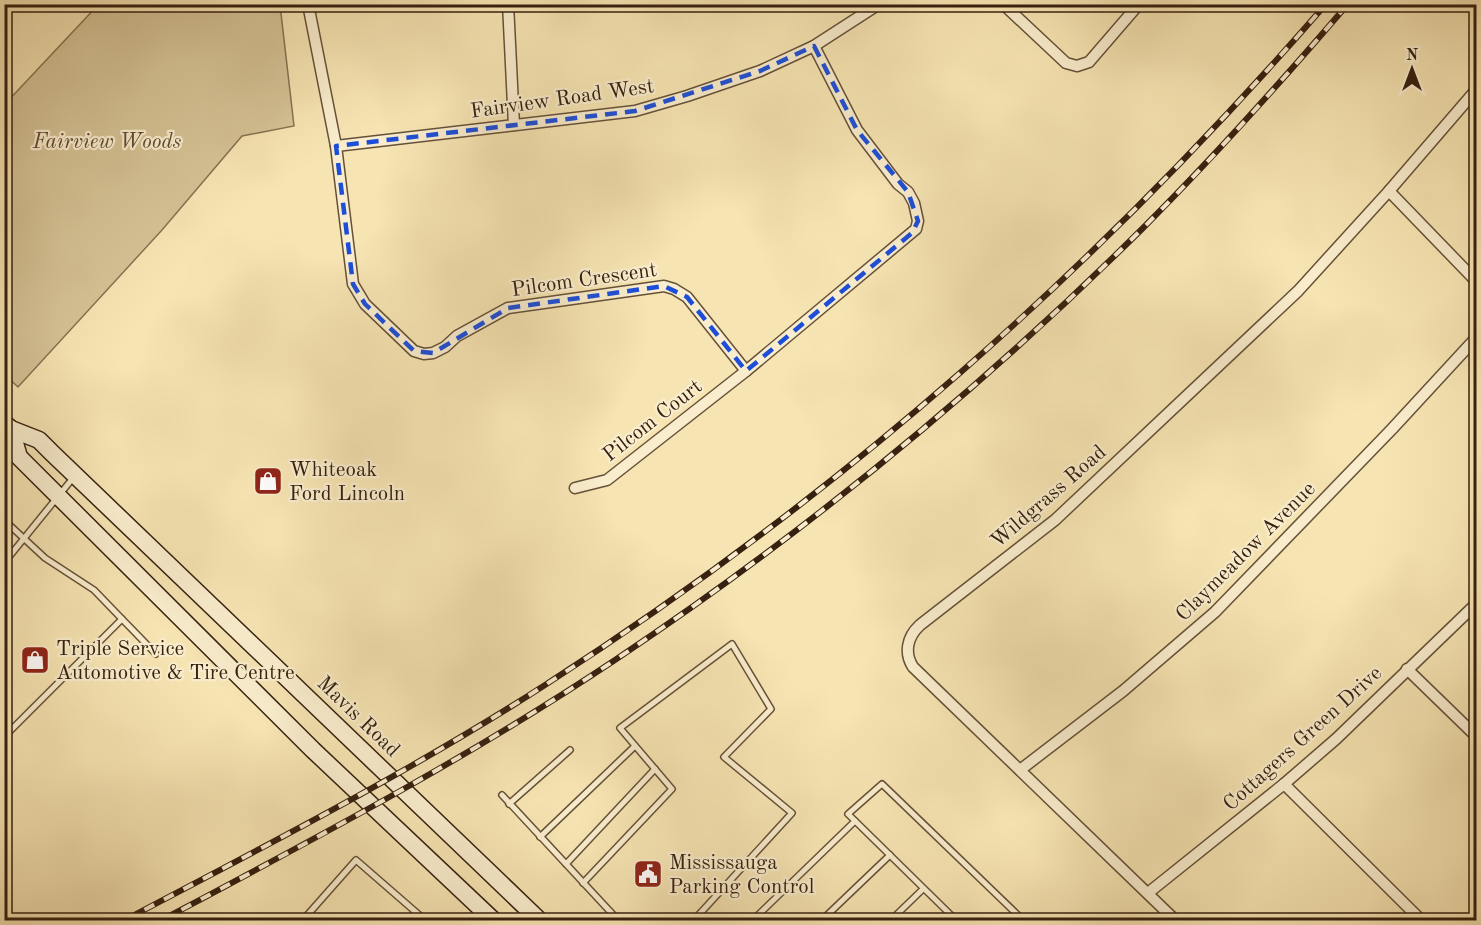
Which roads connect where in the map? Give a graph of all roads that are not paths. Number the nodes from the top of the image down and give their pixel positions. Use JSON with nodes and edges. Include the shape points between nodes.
{"nodes":[{"id":1,"x":309,"y":4,"type":"edge"},
{"id":2,"x":508,"y":4,"type":"edge"},
{"id":3,"x":879,"y":4,"type":"edge"},
{"id":4,"x":1003,"y":4,"type":"edge"},
{"id":5,"x":1138,"y":4,"type":"edge"},
{"id":6,"x":814,"y":46,"type":"junction"},
{"id":7,"x":1476,"y":90,"type":"edge"},
{"id":8,"x":514,"y":125,"type":"junction"},
{"id":9,"x":336,"y":146,"type":"junction"},
{"id":10,"x":1389,"y":191,"type":"junction"},
{"id":11,"x":1476,"y":281,"type":"edge"},
{"id":12,"x":1476,"y":338,"type":"edge"},
{"id":13,"x":746,"y":370,"type":"junction"},
{"id":14,"x":8,"y":426,"type":"edge"},
{"id":15,"x":76,"y":475,"type":"junction"},
{"id":16,"x":575,"y":488,"type":"dead end"},
{"id":17,"x":58,"y":495,"type":"junction"},
{"id":18,"x":4,"y":520,"type":"edge"},
{"id":19,"x":23,"y":539,"type":"junction"},
{"id":20,"x":4,"y":563,"type":"edge"},
{"id":21,"x":1476,"y":604,"type":"edge"},
{"id":22,"x":122,"y":618,"type":"junction"},
{"id":23,"x":156,"y":654,"type":"dead end"},
{"id":24,"x":1407,"y":669,"type":"junction"},
{"id":25,"x":1476,"y":736,"type":"edge"},
{"id":26,"x":4,"y":737,"type":"edge"},
{"id":27,"x":635,"y":746,"type":"junction"},
{"id":28,"x":570,"y":750,"type":"dead end"},
{"id":29,"x":655,"y":769,"type":"junction"},
{"id":30,"x":1020,"y":770,"type":"junction"},
{"id":31,"x":1284,"y":784,"type":"junction"},
{"id":32,"x":501,"y":795,"type":"dead end"},
{"id":33,"x":510,"y":804,"type":"junction"},
{"id":34,"x":855,"y":821,"type":"junction"},
{"id":35,"x":540,"y":837,"type":"junction"},
{"id":36,"x":890,"y":855,"type":"junction"},
{"id":37,"x":566,"y":864,"type":"junction"},
{"id":38,"x":583,"y":883,"type":"junction"},
{"id":39,"x":923,"y":889,"type":"junction"},
{"id":40,"x":1148,"y":893,"type":"junction"},
{"id":41,"x":303,"y":921,"type":"edge"},
{"id":42,"x":425,"y":921,"type":"edge"},
{"id":43,"x":493,"y":921,"type":"edge"},
{"id":44,"x":539,"y":921,"type":"edge"},
{"id":45,"x":618,"y":921,"type":"edge"},
{"id":46,"x":694,"y":921,"type":"edge"},
{"id":47,"x":753,"y":921,"type":"edge"},
{"id":48,"x":822,"y":921,"type":"edge"},
{"id":49,"x":891,"y":921,"type":"edge"},
{"id":50,"x":956,"y":921,"type":"edge"},
{"id":51,"x":1023,"y":921,"type":"edge"},
{"id":52,"x":1175,"y":921,"type":"edge"},
{"id":53,"x":1421,"y":921,"type":"edge"}],
"edges":[{"from":1,"to":9,"type":"street","name":"Pilcom Crescent"},
{"from":2,"to":8,"type":"street"},
{"from":3,"to":6,"type":"street","name":"Fairview Road West"},
{"from":4,"to":5,"type":"street","via":[[1066,63],[1077,66],[1089,62]]},
{"from":6,"to":8,"type":"street","name":"Fairview Road West","via":[[760,71],[635,111]]},
{"from":6,"to":13,"type":"street","via":[[857,130],[908,192],[918,221],[912,233]]},
{"from":7,"to":10,"type":"street","name":"Wildgrass Road"},
{"from":8,"to":9,"type":"street","name":"Fairview Road West"},
{"from":9,"to":13,"type":"street","name":"Pilcom Crescent","via":[[354,284],[365,304],[414,351],[433,353],[508,308],[664,286],[687,297]]},
{"from":10,"to":11,"type":"street"},
{"from":10,"to":30,"type":"street","name":"Wildgrass Road","via":[[1292,297],[1094,485],[912,635],[908,653],[913,667]]},
{"from":12,"to":30,"type":"street","name":"Claymeadow Avenue","via":[[1215,612],[1139,678]]},
{"from":13,"to":16,"type":"street","name":"Pilcom Court","via":[[607,480]]},
{"from":14,"to":15,"type":"main road","name":"Mavis Road","via":[[39,440]]},
{"from":14,"to":17,"type":"main road","name":"Mavis Road","via":[[20,457]]},
{"from":15,"to":17,"type":"lane"},
{"from":15,"to":44,"type":"main road","name":"Mavis Road"},
{"from":17,"to":19,"type":"lane"},
{"from":17,"to":43,"type":"main road","name":"Mavis Road","via":[[314,750]]},
{"from":18,"to":19,"type":"lane"},
{"from":19,"to":20,"type":"lane"},
{"from":19,"to":22,"type":"lane","via":[[94,590]]},
{"from":21,"to":24,"type":"street","name":"Cottagers Green Drive"},
{"from":22,"to":23,"type":"lane"},
{"from":22,"to":26,"type":"lane"},
{"from":24,"to":25,"type":"street"},
{"from":24,"to":31,"type":"street","name":"Cottagers Green Drive"},
{"from":27,"to":29,"type":"lane"},
{"from":27,"to":35,"type":"lane"},
{"from":27,"to":46,"type":"lane","via":[[620,728],[732,645],[771,709],[724,757],[792,813]]},
{"from":28,"to":33,"type":"lane"},
{"from":29,"to":37,"type":"lane"},
{"from":29,"to":38,"type":"lane","via":[[672,789]]},
{"from":30,"to":40,"type":"street","name":"Wildgrass Road"},
{"from":31,"to":40,"type":"street","name":"Cottagers Green Drive"},
{"from":31,"to":53,"type":"street"},
{"from":32,"to":33,"type":"lane"},
{"from":33,"to":35,"type":"lane"},
{"from":34,"to":36,"type":"lane"},
{"from":34,"to":47,"type":"lane"},
{"from":34,"to":51,"type":"lane","via":[[848,814],[882,784]]},
{"from":35,"to":37,"type":"lane"},
{"from":36,"to":39,"type":"lane"},
{"from":36,"to":48,"type":"lane"},
{"from":37,"to":38,"type":"lane"},
{"from":38,"to":45,"type":"lane"},
{"from":39,"to":49,"type":"lane"},
{"from":39,"to":50,"type":"lane"},
{"from":40,"to":52,"type":"street","name":"Wildgrass Road"},
{"from":41,"to":42,"type":"lane","via":[[356,860]]}]}
